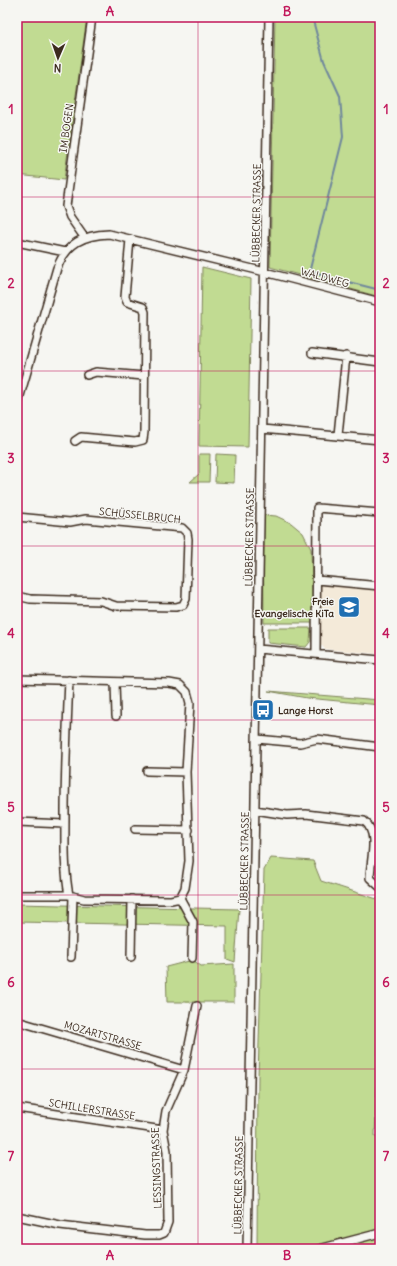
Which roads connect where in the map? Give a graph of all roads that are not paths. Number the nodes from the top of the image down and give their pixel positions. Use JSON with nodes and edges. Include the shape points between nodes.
{"nodes":[{"id":1,"x":92,"y":17,"type":"edge"},
{"id":2,"x":268,"y":17,"type":"edge"},
{"id":3,"x":84,"y":237,"type":"junction"},
{"id":4,"x":130,"y":239,"type":"junction"},
{"id":5,"x":17,"y":242,"type":"edge"},
{"id":6,"x":65,"y":252,"type":"junction"},
{"id":7,"x":265,"y":272,"type":"junction"},
{"id":8,"x":380,"y":302,"type":"edge"},
{"id":9,"x":312,"y":353,"type":"dead end"},
{"id":10,"x":346,"y":356,"type":"junction"},
{"id":11,"x":380,"y":362,"type":"edge"},
{"id":12,"x":87,"y":375,"type":"dead end"},
{"id":13,"x":144,"y":376,"type":"junction"},
{"id":14,"x":17,"y":406,"type":"edge"},
{"id":15,"x":262,"y":429,"type":"junction"},
{"id":16,"x":338,"y":435,"type":"junction"},
{"id":17,"x":380,"y":440,"type":"edge"},
{"id":18,"x":74,"y":441,"type":"dead end"},
{"id":19,"x":380,"y":513,"type":"edge"},
{"id":20,"x":17,"y":517,"type":"edge"},
{"id":21,"x":317,"y":580,"type":"junction"},
{"id":22,"x":380,"y":586,"type":"edge"},
{"id":23,"x":17,"y":596,"type":"edge"},
{"id":24,"x":258,"y":649,"type":"junction"},
{"id":25,"x":316,"y":653,"type":"junction"},
{"id":26,"x":380,"y":660,"type":"edge"},
{"id":27,"x":17,"y":679,"type":"edge"},
{"id":28,"x":70,"y":680,"type":"junction"},
{"id":29,"x":115,"y":682,"type":"junction"},
{"id":30,"x":116,"y":716,"type":"dead end"},
{"id":31,"x":257,"y":739,"type":"junction"},
{"id":32,"x":380,"y":747,"type":"edge"},
{"id":33,"x":147,"y":771,"type":"dead end"},
{"id":34,"x":186,"y":772,"type":"junction"},
{"id":35,"x":255,"y":810,"type":"junction"},
{"id":36,"x":17,"y":822,"type":"edge"},
{"id":37,"x":65,"y":824,"type":"junction"},
{"id":38,"x":135,"y":829,"type":"dead end"},
{"id":39,"x":189,"y":830,"type":"junction"},
{"id":40,"x":380,"y":887,"type":"edge"},
{"id":41,"x":17,"y":895,"type":"edge"},
{"id":42,"x":71,"y":896,"type":"junction"},
{"id":43,"x":180,"y":898,"type":"junction"},
{"id":44,"x":132,"y":899,"type":"junction"},
{"id":45,"x":71,"y":957,"type":"dead end"},
{"id":46,"x":131,"y":957,"type":"dead end"},
{"id":47,"x":192,"y":958,"type":"dead end"},
{"id":48,"x":197,"y":1006,"type":"dead end"},
{"id":49,"x":17,"y":1021,"type":"edge"},
{"id":50,"x":184,"y":1070,"type":"junction"},
{"id":51,"x":17,"y":1108,"type":"edge"},
{"id":52,"x":163,"y":1130,"type":"junction"},
{"id":53,"x":17,"y":1216,"type":"edge"},
{"id":54,"x":380,"y":1233,"type":"edge"},
{"id":55,"x":247,"y":1249,"type":"edge"},
{"id":56,"x":319,"y":1249,"type":"edge"}],
"edges":[{"from":1,"to":3,"type":"street","name":"IM BOGEN","via":[[66,206],[70,217]]},
{"from":2,"to":7,"type":"street","name":"LÜBBECKER STRASSE"},
{"from":3,"to":4,"type":"street","name":"WALDWEG","via":[[109,234]]},
{"from":3,"to":6,"type":"street"},
{"from":4,"to":7,"type":"street","name":"WALDWEG"},
{"from":4,"to":13,"type":"street","via":[[125,297],[127,302],[143,307],[145,312]]},
{"from":5,"to":6,"type":"street"},
{"from":6,"to":14,"type":"street","via":[[57,268]]},
{"from":7,"to":8,"type":"street","name":"WALDWEG"},
{"from":7,"to":15,"type":"street","name":"LÜBBECKER STRASSE"},
{"from":9,"to":10,"type":"street"},
{"from":10,"to":11,"type":"street"},
{"from":10,"to":16,"type":"street"},
{"from":12,"to":13,"type":"street","via":[[96,372]]},
{"from":13,"to":18,"type":"street","via":[[143,440],[135,442],[82,437]]},
{"from":15,"to":16,"type":"street"},
{"from":15,"to":24,"type":"street","name":"LÜBBECKER STRASSE"},
{"from":16,"to":17,"type":"street"},
{"from":19,"to":21,"type":"street","via":[[317,508]]},
{"from":20,"to":23,"type":"street","name":"SCHÜSSELBRUCH","via":[[70,522],[86,519],[182,528],[188,539],[186,599],[183,605],[116,606],[101,601],[30,599]]},
{"from":21,"to":22,"type":"street"},
{"from":21,"to":25,"type":"street"},
{"from":24,"to":25,"type":"street"},
{"from":24,"to":31,"type":"street","name":"LÜBBECKER STRASSE"},
{"from":25,"to":26,"type":"street"},
{"from":27,"to":28,"type":"street"},
{"from":28,"to":29,"type":"street"},
{"from":28,"to":37,"type":"street","via":[[65,752]]},
{"from":29,"to":30,"type":"street"},
{"from":29,"to":34,"type":"street","via":[[169,683],[180,686],[187,692],[190,703]]},
{"from":31,"to":32,"type":"street","via":[[300,743],[324,740]]},
{"from":31,"to":35,"type":"street","name":"LÜBBECKER STRASSE"},
{"from":33,"to":34,"type":"street"},
{"from":34,"to":39,"type":"street"},
{"from":35,"to":40,"type":"street","via":[[364,821],[369,825],[374,837],[370,878]]},
{"from":35,"to":55,"type":"street","name":"LÜBBECKER STRASSE"},
{"from":36,"to":37,"type":"street"},
{"from":37,"to":42,"type":"street","via":[[66,882]]},
{"from":38,"to":39,"type":"street"},
{"from":39,"to":43,"type":"street","via":[[186,888]]},
{"from":41,"to":42,"type":"street"},
{"from":42,"to":44,"type":"street","via":[[84,899]]},
{"from":42,"to":45,"type":"street"},
{"from":43,"to":44,"type":"street"},
{"from":43,"to":47,"type":"street","via":[[193,922]]},
{"from":44,"to":46,"type":"street"},
{"from":48,"to":50,"type":"street","name":"LESSINGSTRASSE"},
{"from":49,"to":50,"type":"street","name":"MOZARTSTRASSE"},
{"from":50,"to":52,"type":"street","name":"LESSINGSTRASSE","via":[[166,1111]]},
{"from":51,"to":52,"type":"street","name":"SCHILLERSTRASSE"},
{"from":52,"to":53,"type":"street","name":"LESSINGSTRASSE","via":[[167,1151],[168,1222],[164,1233],[145,1235],[60,1225]]},
{"from":54,"to":56,"type":"street"}]}
